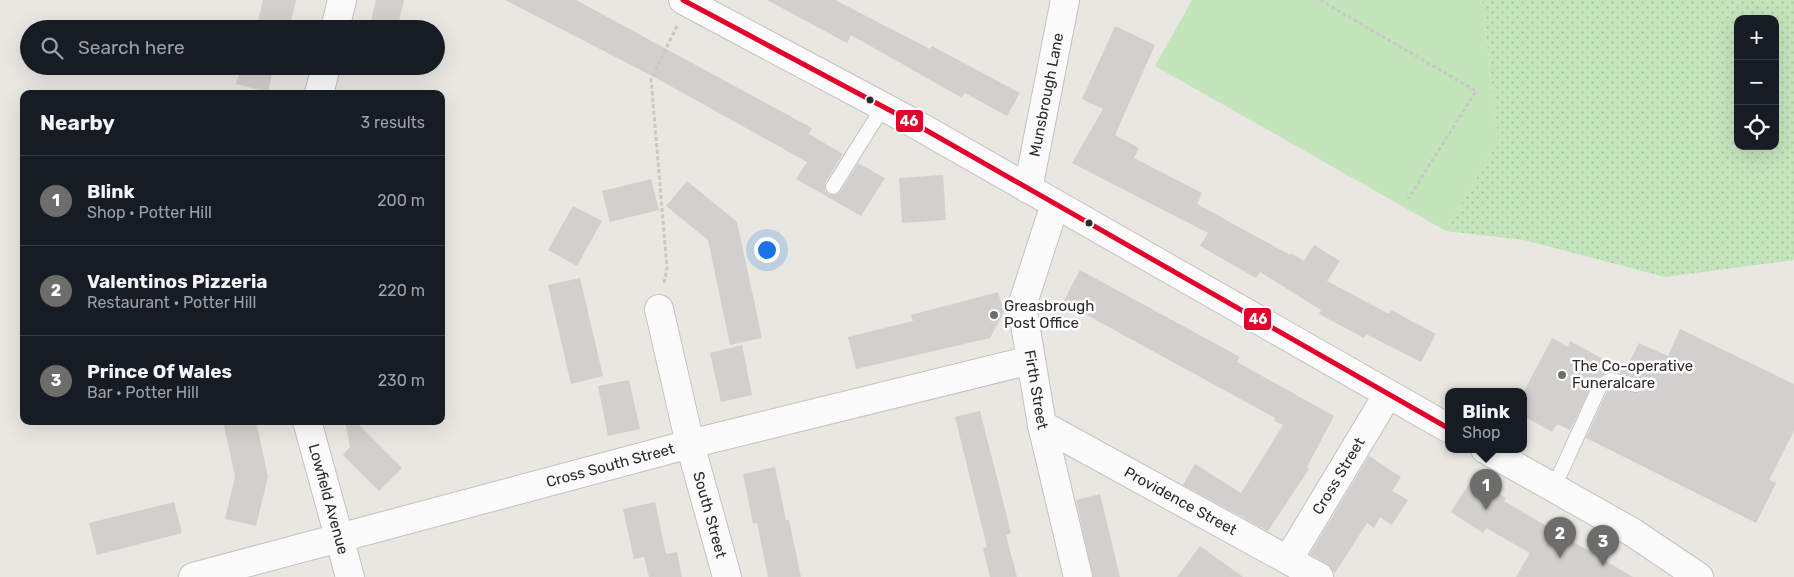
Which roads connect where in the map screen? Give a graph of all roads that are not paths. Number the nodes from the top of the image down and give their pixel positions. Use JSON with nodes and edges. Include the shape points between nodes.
{"nodes":[{"id":1,"x":342,"y":0,"type":"edge"},
{"id":2,"x":1065,"y":0,"type":"edge"},
{"id":3,"x":686,"y":2,"type":"edge"},
{"id":4,"x":337,"y":20,"type":"edge"},
{"id":5,"x":324,"y":75,"type":"edge"},
{"id":6,"x":320,"y":90,"type":"edge"},
{"id":7,"x":883,"y":107,"type":"junction"},
{"id":8,"x":833,"y":188,"type":"dead end"},
{"id":9,"x":1028,"y":189,"type":"junction"},
{"id":10,"x":1055,"y":204,"type":"junction"},
{"id":11,"x":659,"y":309,"type":"road end"},
{"id":12,"x":1031,"y":360,"type":"junction"},
{"id":13,"x":1636,"y":385,"type":"dead end"},
{"id":14,"x":1388,"y":394,"type":"junction"},
{"id":15,"x":309,"y":425,"type":"edge"},
{"id":16,"x":1042,"y":425,"type":"junction"},
{"id":17,"x":1445,"y":426,"type":"edge"},
{"id":18,"x":690,"y":444,"type":"junction"},
{"id":19,"x":1492,"y":453,"type":"edge"},
{"id":20,"x":1554,"y":487,"type":"junction"},
{"id":21,"x":340,"y":539,"type":"junction"},
{"id":22,"x":1288,"y":560,"type":"junction"},
{"id":23,"x":1687,"y":574,"type":"edge"},
{"id":24,"x":193,"y":577,"type":"edge"},
{"id":25,"x":350,"y":577,"type":"edge"},
{"id":26,"x":727,"y":577,"type":"edge"},
{"id":27,"x":1078,"y":577,"type":"edge"},
{"id":28,"x":1319,"y":577,"type":"edge"}],
"edges":[{"from":1,"to":4,"type":"street"},
{"from":2,"to":9,"type":"street","name":"Munsbrough Lane"},
{"from":3,"to":7,"type":"street"},
{"from":5,"to":6,"type":"street"},
{"from":7,"to":8,"type":"lane"},
{"from":7,"to":9,"type":"street"},
{"from":9,"to":10,"type":"street"},
{"from":10,"to":12,"type":"street","name":"Firth Street","via":[[1022,306]]},
{"from":10,"to":14,"type":"street"},
{"from":11,"to":18,"type":"street","name":"South Street"},
{"from":12,"to":16,"type":"street","name":"Firth Street"},
{"from":12,"to":18,"type":"street","name":"Cross South Street"},
{"from":13,"to":20,"type":"lane","via":[[1611,380],[1600,386]]},
{"from":14,"to":17,"type":"street"},
{"from":14,"to":22,"type":"street","name":"Cross Street"},
{"from":15,"to":21,"type":"street","name":"Lowfield Avenue"},
{"from":16,"to":22,"type":"street","name":"Providence Street"},
{"from":16,"to":27,"type":"street","name":"Firth Street"},
{"from":18,"to":21,"type":"street","name":"Cross South Street"},
{"from":18,"to":26,"type":"street","name":"South Street"},
{"from":19,"to":20,"type":"street"},
{"from":20,"to":23,"type":"street","via":[[1632,532]]},
{"from":21,"to":24,"type":"street","name":"Cross South Street"},
{"from":21,"to":25,"type":"street","name":"Lowfield Avenue"},
{"from":22,"to":28,"type":"street","name":"Providence Street"}]}
